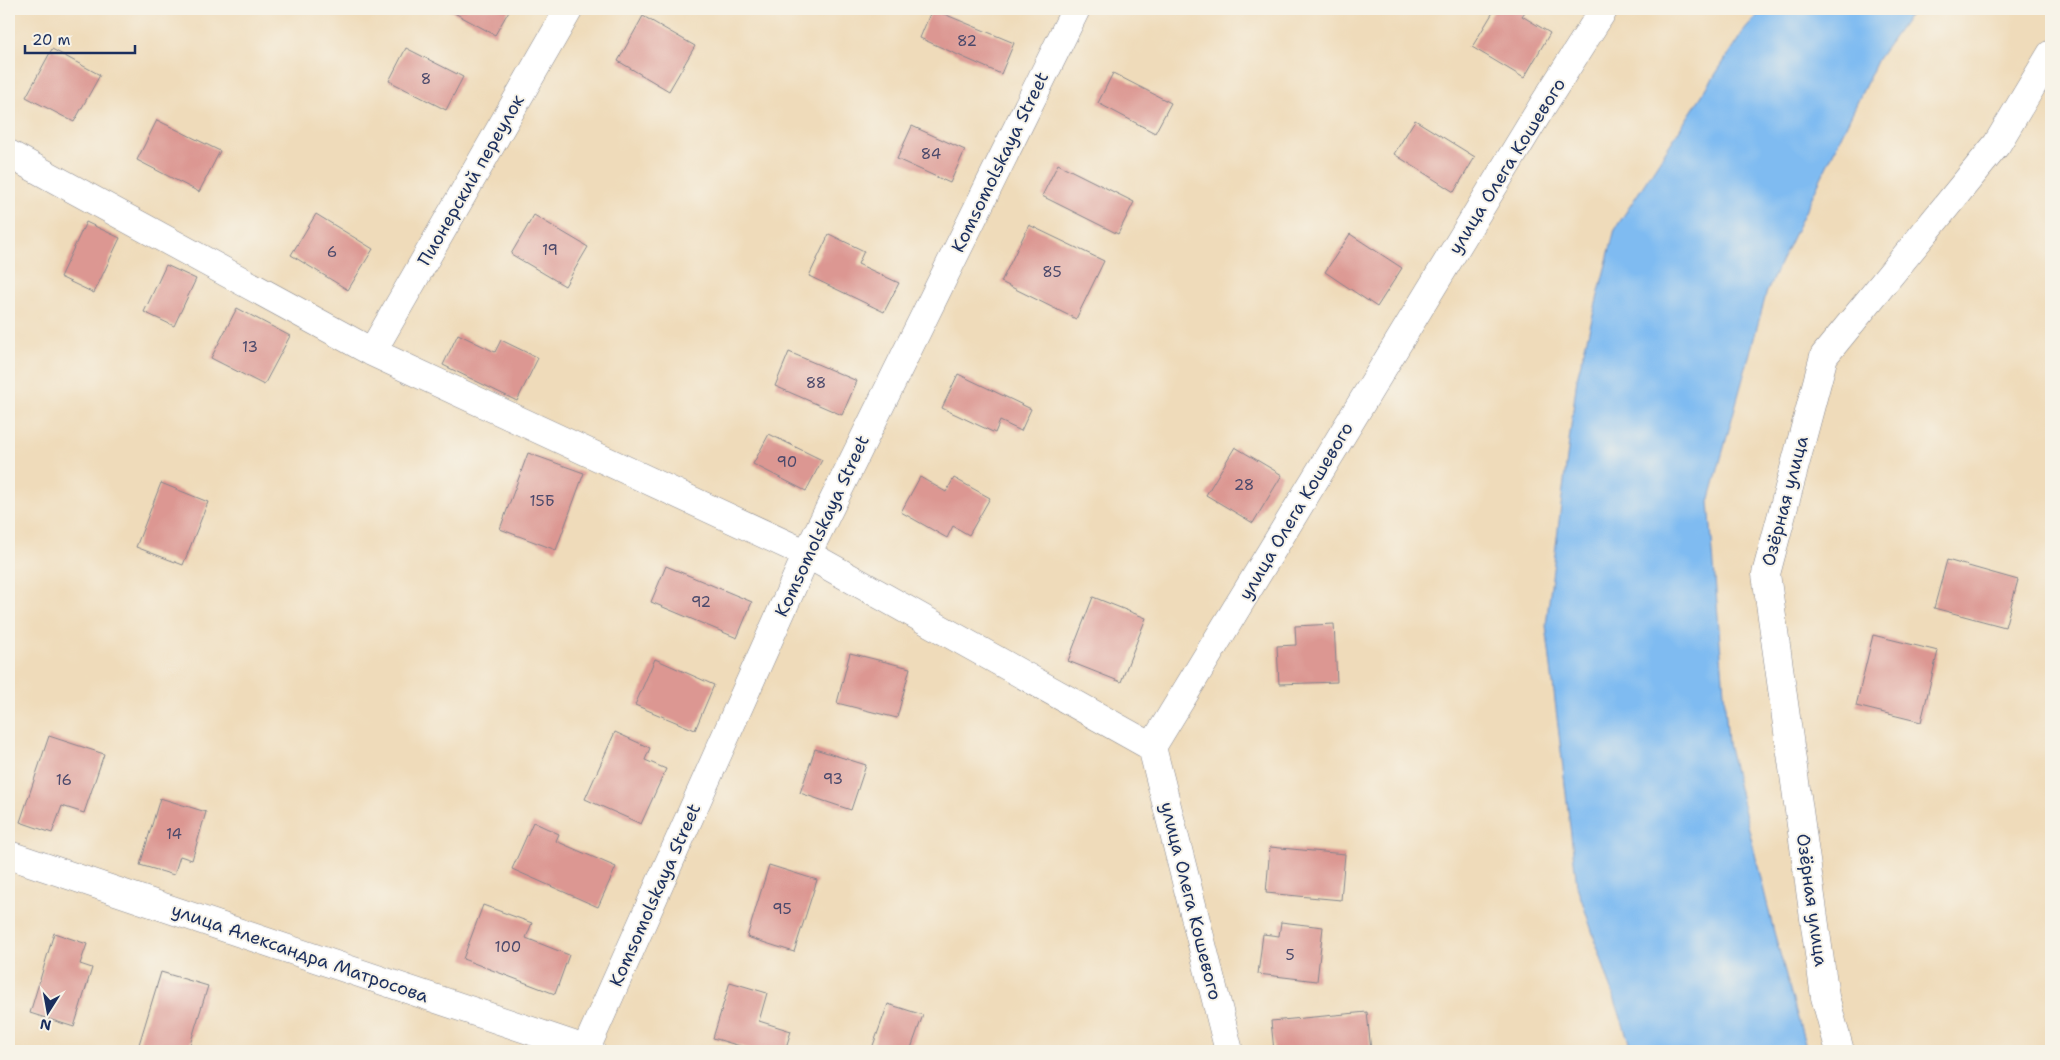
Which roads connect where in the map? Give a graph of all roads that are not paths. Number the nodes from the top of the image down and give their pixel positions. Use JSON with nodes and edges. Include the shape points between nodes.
{"nodes":[{"id":1,"x":569,"y":9,"type":"edge"},
{"id":2,"x":1076,"y":9,"type":"edge"},
{"id":3,"x":1604,"y":9,"type":"edge"},
{"id":4,"x":2051,"y":54,"type":"edge"},
{"id":5,"x":9,"y":154,"type":"edge"},
{"id":6,"x":372,"y":352,"type":"junction"},
{"id":7,"x":807,"y":554,"type":"junction"},
{"id":8,"x":1152,"y":748,"type":"junction"},
{"id":9,"x":9,"y":855,"type":"edge"},
{"id":10,"x":588,"y":1051,"type":"edge"},
{"id":11,"x":1229,"y":1051,"type":"edge"},
{"id":12,"x":1840,"y":1051,"type":"edge"}],
"edges":[{"from":1,"to":6,"type":"street","name":"Пионерский переулок"},
{"from":2,"to":7,"type":"street","name":"Komsomolskaya Street"},
{"from":3,"to":8,"type":"street","name":"улица Олега Кошевого"},
{"from":4,"to":12,"type":"street","name":"Озёрная улица","via":[[1997,144],[1824,356],[1766,574],[1825,996]]},
{"from":5,"to":6,"type":"street"},
{"from":6,"to":7,"type":"street"},
{"from":7,"to":8,"type":"street"},
{"from":7,"to":10,"type":"street","name":"Komsomolskaya Street"},
{"from":8,"to":11,"type":"street","name":"улица Олега Кошевого"},
{"from":9,"to":10,"type":"street","name":"улица Александра Матросова"}]}
